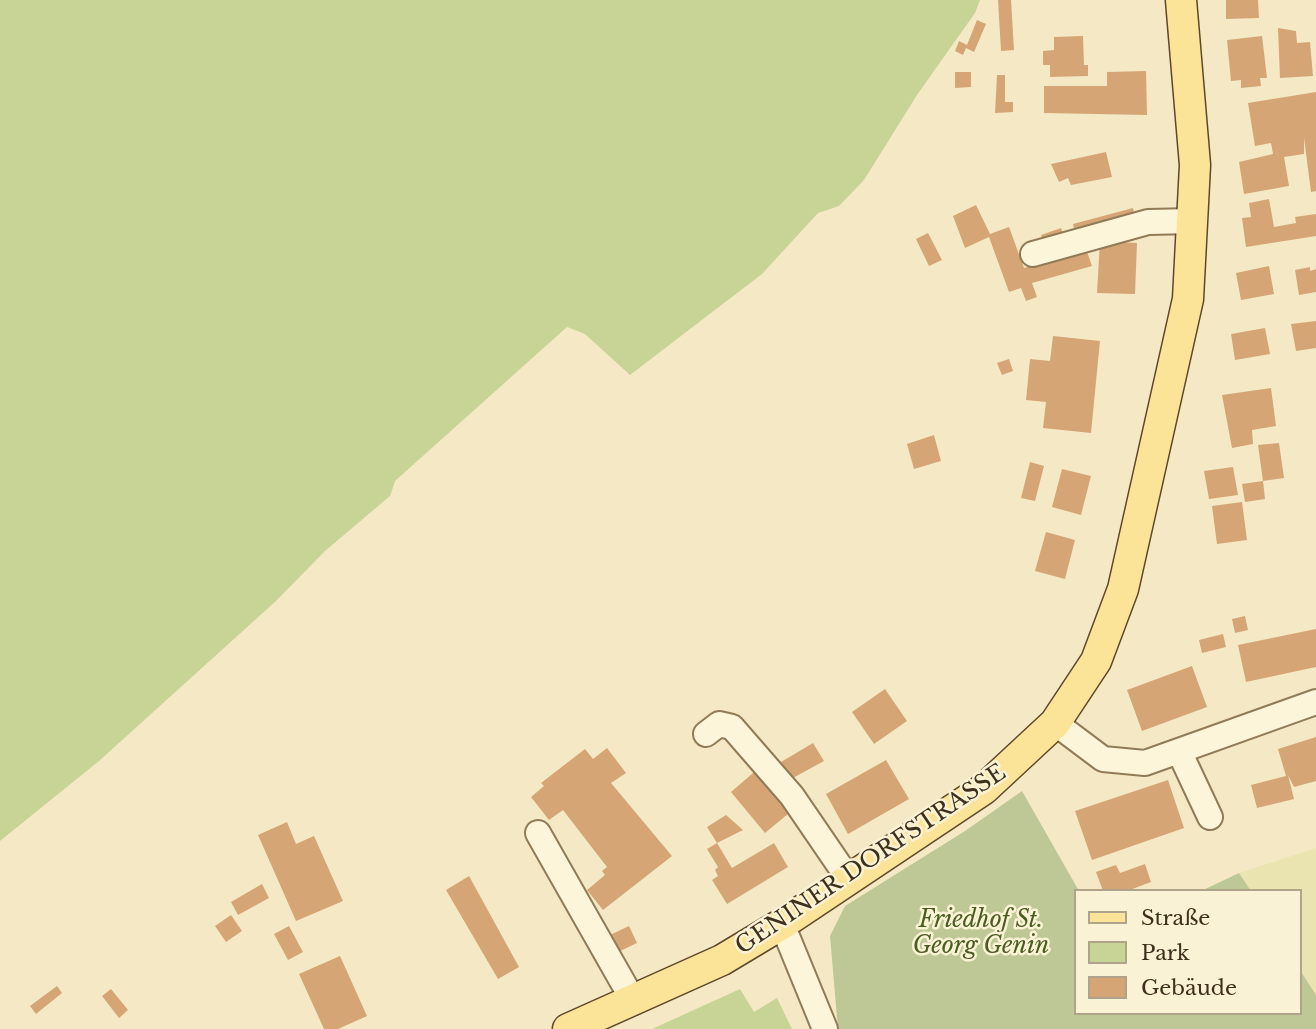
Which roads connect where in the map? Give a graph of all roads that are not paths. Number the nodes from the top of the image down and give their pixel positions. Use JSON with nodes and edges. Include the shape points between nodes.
{"nodes":[{"id":1,"x":1181,"y":0,"type":"edge"},
{"id":2,"x":1193,"y":221,"type":"junction"},
{"id":3,"x":1034,"y":254,"type":"dead end"},
{"id":4,"x":1316,"y":702,"type":"edge"},
{"id":5,"x":1055,"y":723,"type":"junction"},
{"id":6,"x":706,"y":734,"type":"dead end"},
{"id":7,"x":1179,"y":751,"type":"junction"},
{"id":8,"x":1210,"y":817,"type":"dead end"},
{"id":9,"x":538,"y":833,"type":"dead end"},
{"id":10,"x":848,"y":878,"type":"junction"},
{"id":11,"x":782,"y":924,"type":"junction"},
{"id":12,"x":635,"y":1002,"type":"junction"},
{"id":13,"x":568,"y":1029,"type":"edge"},
{"id":14,"x":825,"y":1029,"type":"edge"}],
"edges":[{"from":1,"to":2,"type":"main road","name":"GENINER DORFSTRASSE","via":[[1195,165]]},
{"from":2,"to":3,"type":"street","via":[[1148,222]]},
{"from":2,"to":5,"type":"main road","name":"GENINER DORFSTRASSE","via":[[1188,299],[1123,589],[1096,661]]},
{"from":4,"to":7,"type":"street"},
{"from":5,"to":7,"type":"street","via":[[1103,759],[1146,763]]},
{"from":5,"to":10,"type":"main road","name":"GENINER DORFSTRASSE","via":[[984,789]]},
{"from":6,"to":10,"type":"street","via":[[719,724],[732,727],[792,796]]},
{"from":7,"to":8,"type":"street"},
{"from":9,"to":12,"type":"street"},
{"from":10,"to":11,"type":"main road","name":"GENINER DORFSTRASSE"},
{"from":11,"to":12,"type":"main road","name":"GENINER DORFSTRASSE"},
{"from":11,"to":14,"type":"street"},
{"from":12,"to":13,"type":"main road","name":"GENINER DORFSTRASSE"}]}
